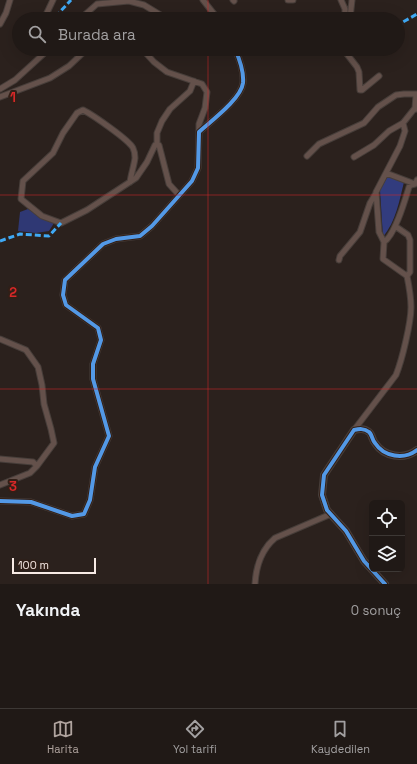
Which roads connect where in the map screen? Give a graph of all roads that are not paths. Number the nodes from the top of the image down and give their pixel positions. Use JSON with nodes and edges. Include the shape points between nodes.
{"nodes":[{"id":1,"x":10,"y":0,"type":"edge"},
{"id":2,"x":53,"y":0,"type":"edge"},
{"id":3,"x":202,"y":0,"type":"edge"},
{"id":4,"x":288,"y":0,"type":"edge"},
{"id":5,"x":293,"y":0,"type":"edge"},
{"id":6,"x":340,"y":0,"type":"edge"},
{"id":7,"x":352,"y":0,"type":"edge"},
{"id":8,"x":47,"y":12,"type":"edge"},
{"id":9,"x":87,"y":12,"type":"edge"},
{"id":10,"x":156,"y":12,"type":"edge"},
{"id":11,"x":212,"y":12,"type":"edge"},
{"id":12,"x":345,"y":12,"type":"edge"},
{"id":13,"x":351,"y":12,"type":"edge"},
{"id":14,"x":0,"y":24,"type":"edge"},
{"id":15,"x":41,"y":56,"type":"edge"},
{"id":16,"x":80,"y":56,"type":"edge"},
{"id":17,"x":148,"y":56,"type":"edge"},
{"id":18,"x":238,"y":56,"type":"edge"},
{"id":19,"x":348,"y":56,"type":"edge"},
{"id":20,"x":379,"y":76,"type":"dead end"},
{"id":21,"x":194,"y":81,"type":"junction"},
{"id":22,"x":0,"y":89,"type":"edge"},
{"id":23,"x":417,"y":95,"type":"edge"},
{"id":24,"x":0,"y":97,"type":"edge"},
{"id":25,"x":416,"y":109,"type":"edge"},
{"id":26,"x":403,"y":123,"type":"junction"},
{"id":27,"x":199,"y":132,"type":"junction"},
{"id":28,"x":157,"y":145,"type":"junction"},
{"id":29,"x":308,"y":156,"type":"dead end"},
{"id":30,"x":354,"y":157,"type":"dead end"},
{"id":31,"x":386,"y":173,"type":"junction"},
{"id":32,"x":130,"y":182,"type":"junction"},
{"id":33,"x":416,"y":183,"type":"edge"},
{"id":34,"x":376,"y":192,"type":"junction"},
{"id":35,"x":179,"y":195,"type":"junction"},
{"id":36,"x":395,"y":226,"type":"junction"},
{"id":37,"x":384,"y":242,"type":"junction"},
{"id":38,"x":339,"y":260,"type":"dead end"},
{"id":39,"x":407,"y":276,"type":"junction"},
{"id":40,"x":0,"y":339,"type":"edge"},
{"id":41,"x":354,"y":430,"type":"junction"},
{"id":42,"x":417,"y":450,"type":"edge"},
{"id":43,"x":0,"y":459,"type":"edge"},
{"id":44,"x":37,"y":466,"type":"junction"},
{"id":45,"x":0,"y":485,"type":"edge"},
{"id":46,"x":0,"y":501,"type":"edge"},
{"id":47,"x":331,"y":514,"type":"junction"},
{"id":48,"x":255,"y":584,"type":"edge"},
{"id":49,"x":385,"y":584,"type":"edge"}],
"edges":[{"from":1,"to":14,"type":"street"},
{"from":2,"to":8,"type":"street"},
{"from":3,"to":11,"type":"street"},
{"from":4,"to":5,"type":"street"},
{"from":6,"to":12,"type":"street"},
{"from":7,"to":13,"type":"street"},
{"from":9,"to":10,"type":"street","via":[[96,4],[129,1]]},
{"from":15,"to":22,"type":"street","via":[[15,80]]},
{"from":16,"to":24,"type":"street","via":[[50,78]]},
{"from":17,"to":21,"type":"street","via":[[167,72]]},
{"from":18,"to":27,"type":"street","via":[[243,83],[237,97]]},
{"from":19,"to":20,"type":"street","via":[[359,72],[360,90]]},
{"from":21,"to":27,"type":"street","via":[[202,84],[207,92]]},
{"from":21,"to":28,"type":"street","via":[[190,92],[170,109],[162,121],[157,133]]},
{"from":23,"to":25,"type":"street"},
{"from":23,"to":29,"type":"street","via":[[396,95],[378,107],[364,123],[319,144]]},
{"from":25,"to":26,"type":"street"},
{"from":26,"to":30,"type":"street"},
{"from":26,"to":31,"type":"street","via":[[405,131],[400,146]]},
{"from":27,"to":35,"type":"street","via":[[198,168],[192,181]]},
{"from":28,"to":32,"type":"street","via":[[148,162]]},
{"from":28,"to":35,"type":"street","via":[[169,184]]},
{"from":31,"to":33,"type":"street"},
{"from":31,"to":34,"type":"street"},
{"from":32,"to":32,"type":"street","via":[[62,223],[42,216],[21,199],[23,180],[53,153],[63,133],[78,113],[84,110],[133,148],[135,157]]},
{"from":33,"to":36,"type":"street","via":[[409,187]]},
{"from":34,"to":37,"type":"street","via":[[379,232]]},
{"from":34,"to":38,"type":"street","via":[[360,232]]},
{"from":35,"to":46,"type":"street","via":[[140,236],[116,239],[103,244],[65,280],[63,295],[66,305],[98,328],[101,340],[93,364],[93,379],[109,436],[95,467],[90,500],[84,514],[72,516],[31,502]]},
{"from":36,"to":37,"type":"street"},
{"from":36,"to":39,"type":"street","via":[[408,235],[410,240],[410,272]]},
{"from":37,"to":39,"type":"street","via":[[383,259]]},
{"from":39,"to":41,"type":"street","via":[[411,308],[400,366],[396,375]]},
{"from":40,"to":44,"type":"street","via":[[26,350],[38,367],[54,443]]},
{"from":41,"to":42,"type":"street","via":[[362,428],[369,432],[375,444],[384,452],[397,456],[411,454]]},
{"from":41,"to":47,"type":"street","via":[[324,475],[322,495]]},
{"from":43,"to":44,"type":"street","via":[[33,462]]},
{"from":44,"to":45,"type":"street","via":[[30,473]]},
{"from":47,"to":48,"type":"street","via":[[275,538],[268,544],[260,557]]},
{"from":47,"to":49,"type":"street","via":[[346,531],[364,561]]}]}
